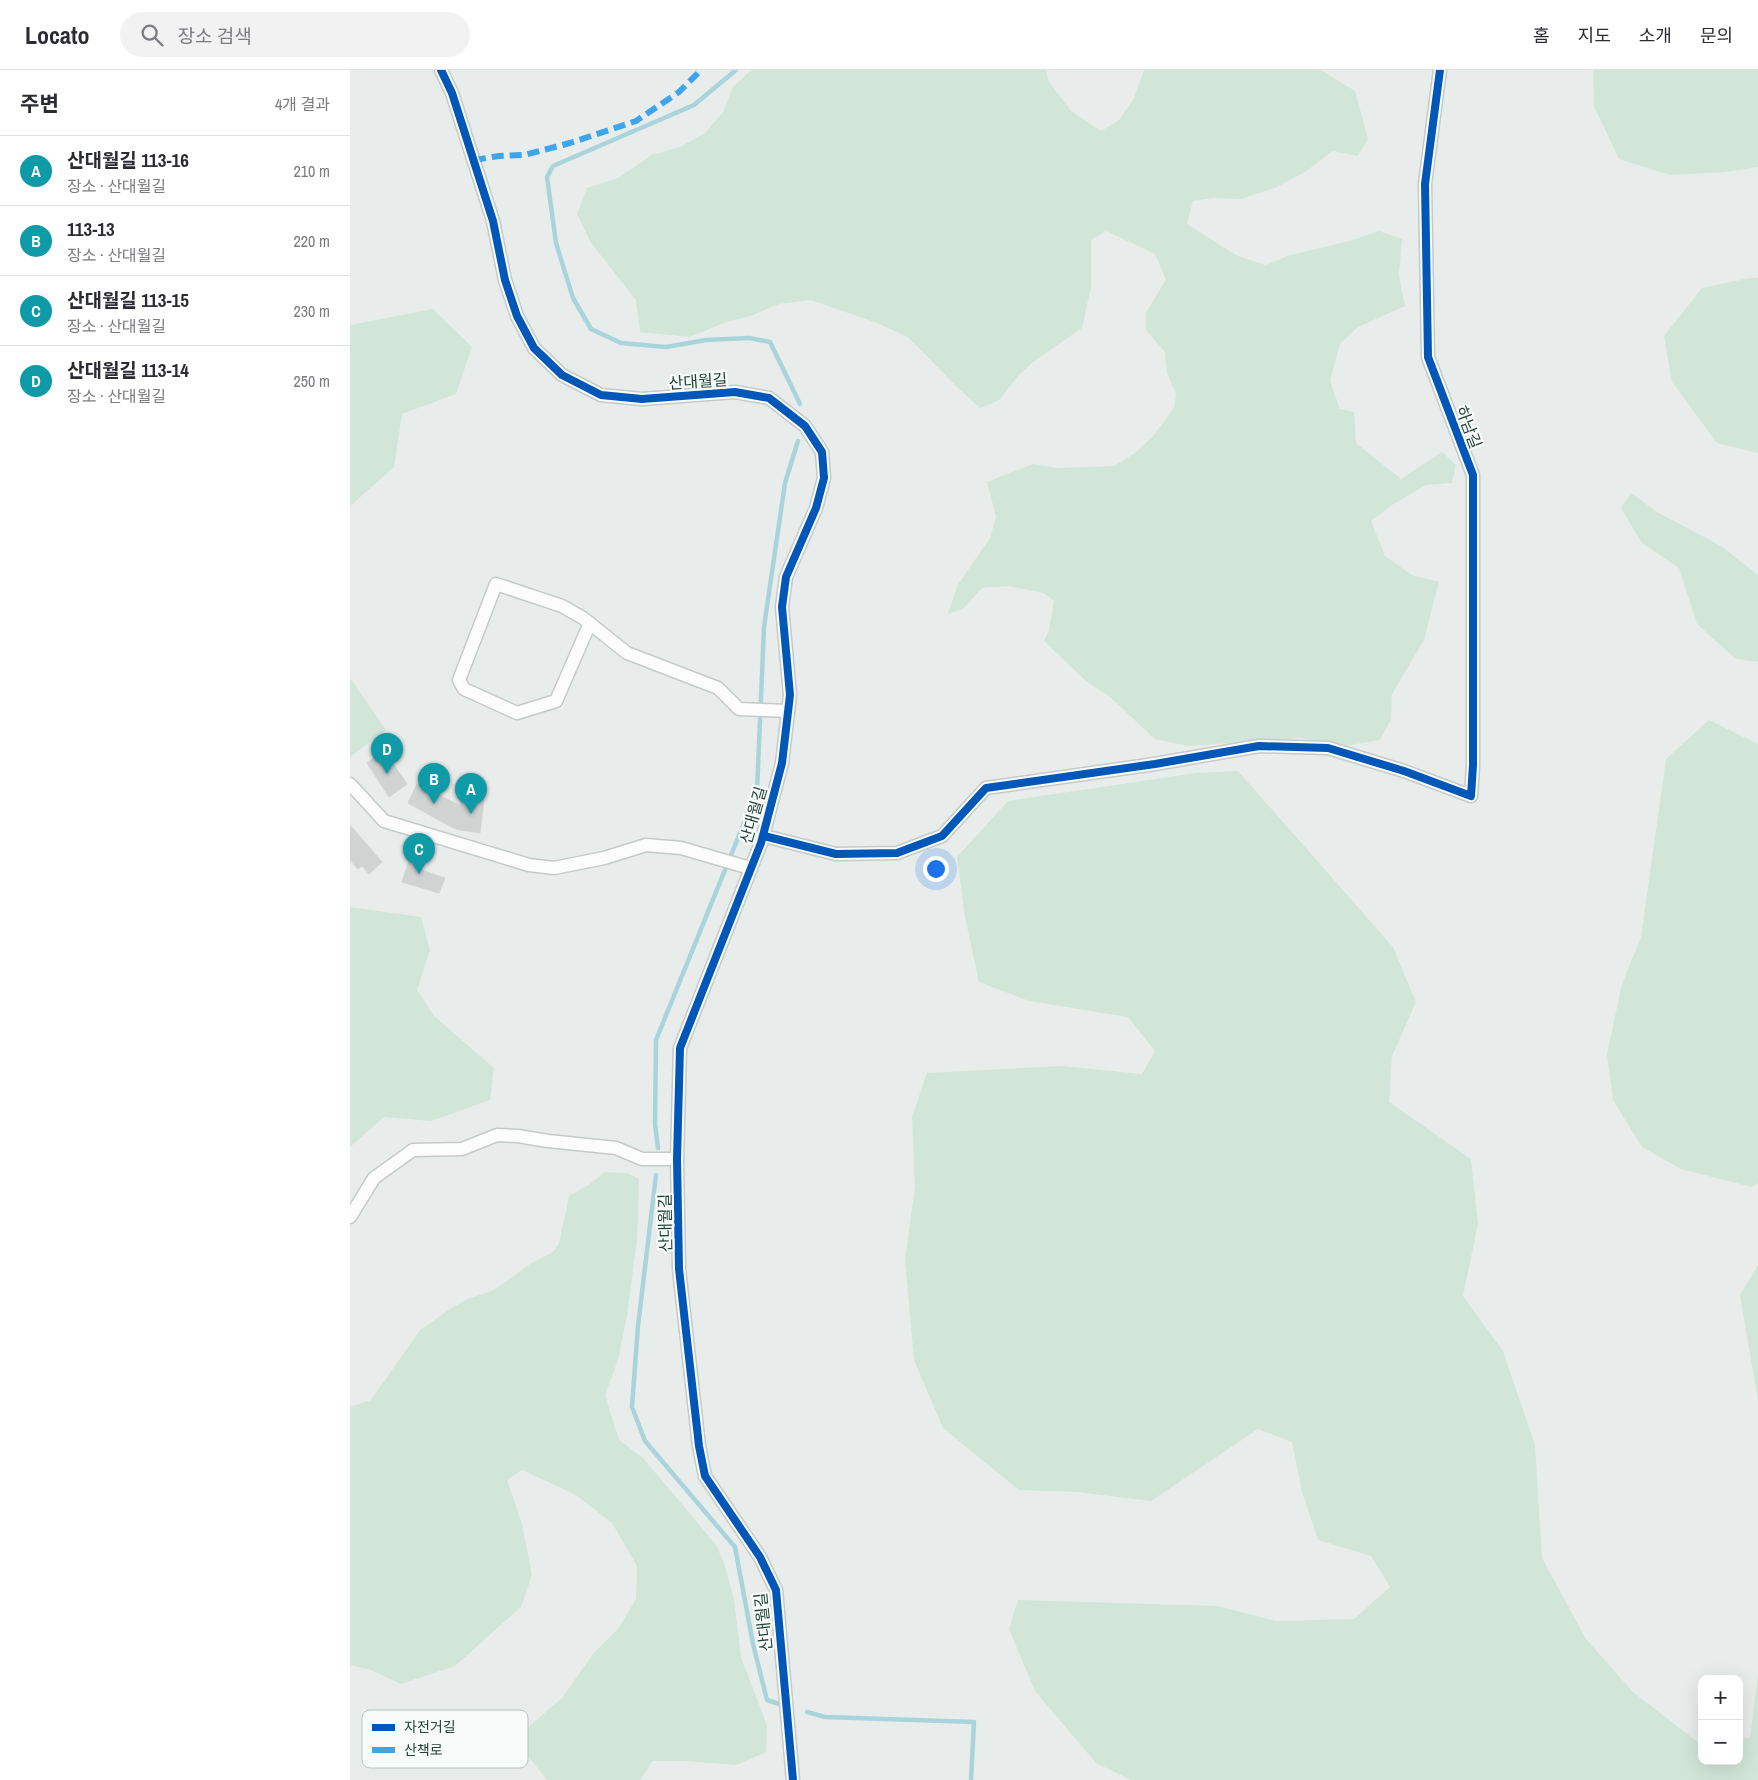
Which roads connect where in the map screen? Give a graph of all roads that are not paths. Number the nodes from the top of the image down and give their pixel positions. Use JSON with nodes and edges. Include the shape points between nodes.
{"nodes":[{"id":1,"x":441,"y":70,"type":"edge"},
{"id":2,"x":1440,"y":70,"type":"edge"},
{"id":3,"x":590,"y":623,"type":"junction"},
{"id":4,"x":788,"y":711,"type":"junction"},
{"id":5,"x":350,"y":784,"type":"edge"},
{"id":6,"x":764,"y":836,"type":"junction"},
{"id":7,"x":750,"y":868,"type":"junction"},
{"id":8,"x":677,"y":1159,"type":"junction"},
{"id":9,"x":350,"y":1217,"type":"edge"},
{"id":10,"x":793,"y":1780,"type":"edge"}],
"edges":[{"from":1,"to":4,"type":"street","name":"산대월길","via":[[452,93],[493,221],[505,280],[517,316],[534,348],[562,375],[601,395],[642,399],[735,392],[769,398],[805,426],[822,452],[824,478],[816,508],[786,577],[782,607],[790,695]]},
{"from":2,"to":6,"type":"street","name":"하남길","via":[[1425,184],[1428,358],[1473,475],[1471,796],[1328,748],[1258,746],[986,788],[942,836],[897,853],[836,854]]},
{"from":3,"to":3,"type":"street","via":[[562,606],[496,584],[460,680],[464,688],[517,713],[556,701]]},
{"from":3,"to":4,"type":"street","via":[[626,653],[718,688],[739,709]]},
{"from":4,"to":6,"type":"street","name":"산대월길","via":[[782,763]]},
{"from":5,"to":7,"type":"street","name":"산대월길","via":[[384,821],[529,865],[554,868],[646,845],[681,848]]},
{"from":6,"to":7,"type":"street","name":"산대월길"},
{"from":7,"to":8,"type":"street","name":"산대월길","via":[[680,1048]]},
{"from":8,"to":9,"type":"street","via":[[642,1160],[616,1148],[497,1135],[462,1149],[413,1150],[374,1178]]},
{"from":8,"to":10,"type":"street","name":"산대월길","via":[[679,1269],[699,1446],[705,1476],[760,1557],[776,1590]]}]}
